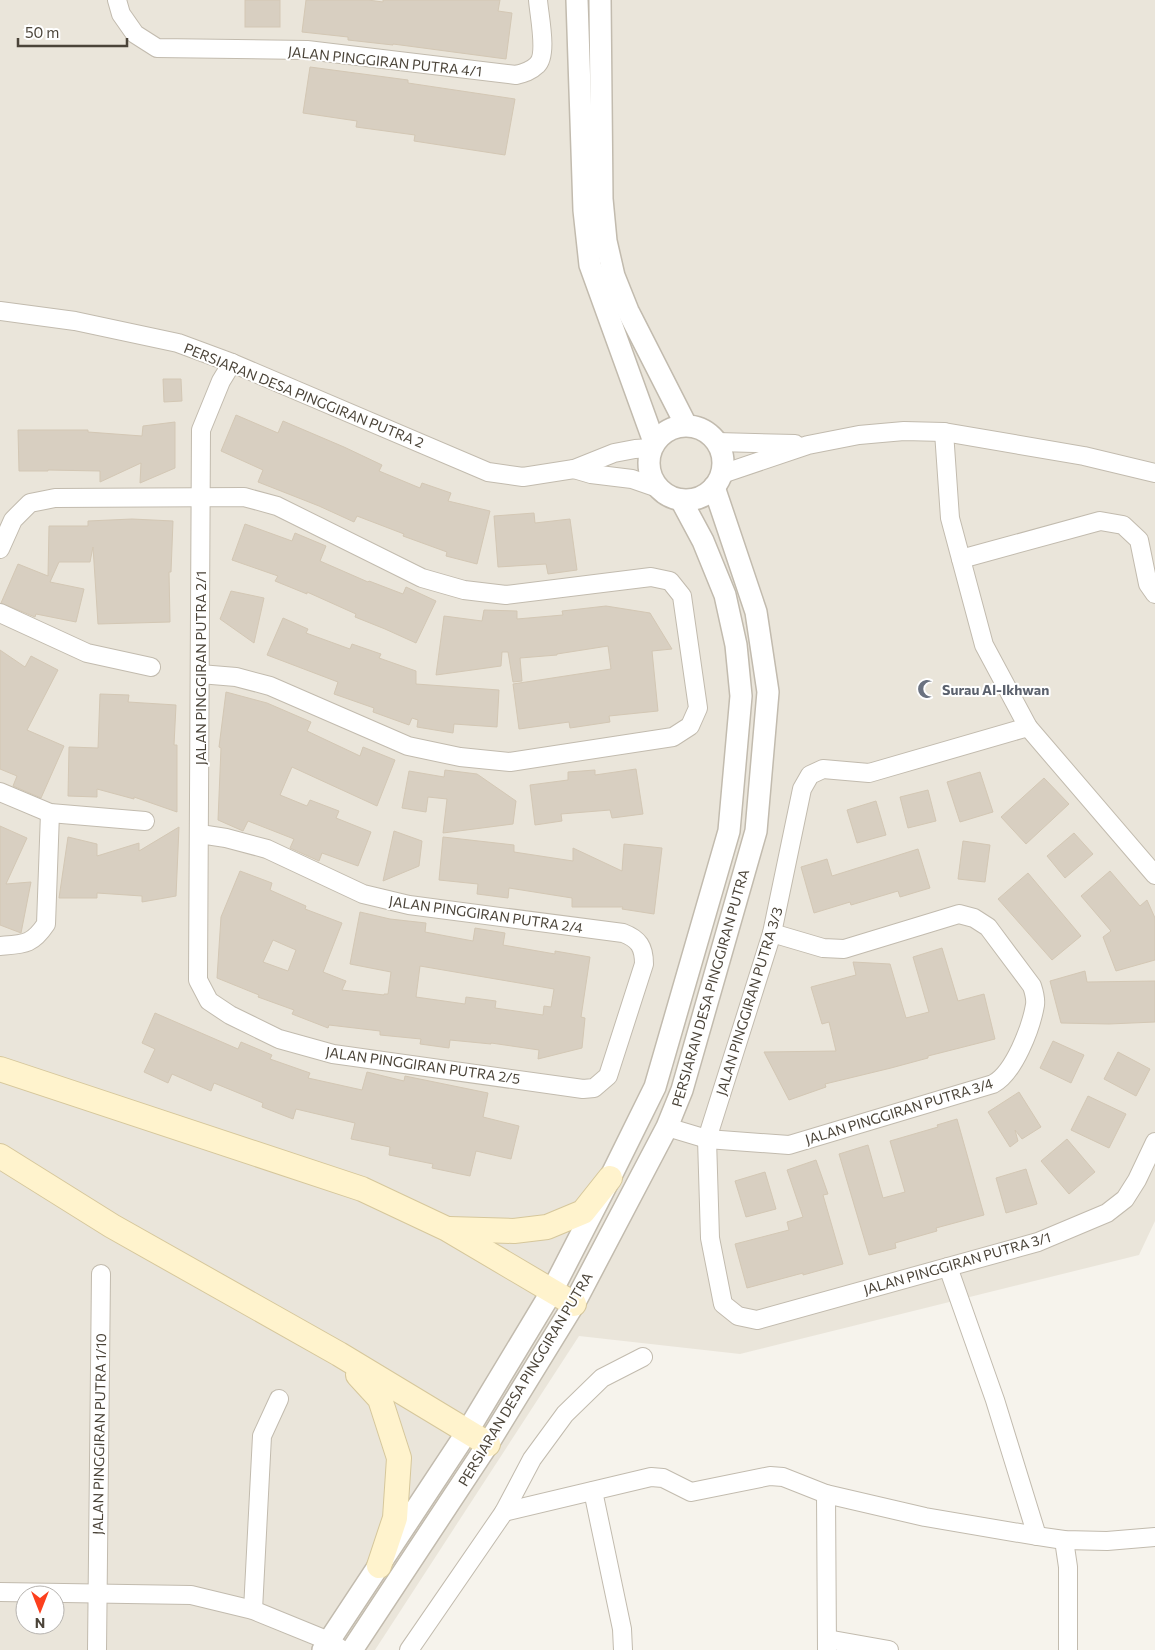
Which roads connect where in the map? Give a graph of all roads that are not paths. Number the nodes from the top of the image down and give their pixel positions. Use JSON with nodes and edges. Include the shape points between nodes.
{"nodes":[{"id":1,"x":117,"y":0,"type":"edge"},
{"id":2,"x":538,"y":0,"type":"edge"},
{"id":3,"x":577,"y":0,"type":"edge"},
{"id":4,"x":600,"y":0,"type":"edge"},
{"id":5,"x":0,"y":311,"type":"edge"},
{"id":6,"x":232,"y":363,"type":"junction"},
{"id":7,"x":686,"y":425,"type":"junction"},
{"id":8,"x":944,"y":432,"type":"junction"},
{"id":9,"x":717,"y":442,"type":"junction"},
{"id":10,"x":653,"y":445,"type":"junction"},
{"id":11,"x":808,"y":445,"type":"junction"},
{"id":12,"x":574,"y":470,"type":"junction"},
{"id":13,"x":1155,"y":473,"type":"edge"},
{"id":14,"x":718,"y":480,"type":"junction"},
{"id":15,"x":658,"y":488,"type":"junction"},
{"id":16,"x":201,"y":496,"type":"junction"},
{"id":17,"x":681,"y":500,"type":"junction"},
{"id":18,"x":0,"y":549,"type":"edge"},
{"id":19,"x":961,"y":559,"type":"junction"},
{"id":20,"x":1155,"y":594,"type":"edge"},
{"id":21,"x":0,"y":613,"type":"edge"},
{"id":22,"x":151,"y":667,"type":"dead end"},
{"id":23,"x":200,"y":674,"type":"junction"},
{"id":24,"x":1028,"y":727,"type":"junction"},
{"id":25,"x":0,"y":792,"type":"edge"},
{"id":26,"x":50,"y":813,"type":"junction"},
{"id":27,"x":145,"y":821,"type":"dead end"},
{"id":28,"x":200,"y":834,"type":"junction"},
{"id":29,"x":1155,"y":875,"type":"edge"},
{"id":30,"x":772,"y":934,"type":"junction"},
{"id":31,"x":0,"y":946,"type":"edge"},
{"id":32,"x":198,"y":980,"type":"joint"},
{"id":33,"x":626,"y":1020,"type":"joint"},
{"id":34,"x":0,"y":1069,"type":"edge"},
{"id":35,"x":668,"y":1127,"type":"junction"},
{"id":36,"x":707,"y":1139,"type":"junction"},
{"id":37,"x":1155,"y":1142,"type":"edge"},
{"id":38,"x":0,"y":1156,"type":"edge"},
{"id":39,"x":610,"y":1178,"type":"junction"},
{"id":40,"x":447,"y":1229,"type":"junction"},
{"id":41,"x":948,"y":1267,"type":"junction"},
{"id":42,"x":101,"y":1274,"type":"dead end"},
{"id":43,"x":552,"y":1291,"type":"junction"},
{"id":44,"x":574,"y":1304,"type":"junction"},
{"id":45,"x":723,"y":1304,"type":"joint"},
{"id":46,"x":339,"y":1354,"type":"junction"},
{"id":47,"x":643,"y":1356,"type":"dead end"},
{"id":48,"x":279,"y":1399,"type":"dead end"},
{"id":49,"x":467,"y":1432,"type":"junction"},
{"id":50,"x":488,"y":1444,"type":"junction"},
{"id":51,"x":593,"y":1491,"type":"junction"},
{"id":52,"x":826,"y":1494,"type":"junction"},
{"id":53,"x":504,"y":1512,"type":"junction"},
{"id":54,"x":1037,"y":1536,"type":"junction"},
{"id":55,"x":1155,"y":1537,"type":"edge"},
{"id":56,"x":1064,"y":1540,"type":"junction"},
{"id":57,"x":379,"y":1566,"type":"junction"},
{"id":58,"x":0,"y":1592,"type":"edge"},
{"id":59,"x":96,"y":1593,"type":"junction"},
{"id":60,"x":253,"y":1610,"type":"junction"},
{"id":61,"x":827,"y":1644,"type":"edge"},
{"id":62,"x":331,"y":1647,"type":"edge"},
{"id":63,"x":97,"y":1650,"type":"edge"},
{"id":64,"x":352,"y":1650,"type":"edge"},
{"id":65,"x":409,"y":1650,"type":"edge"},
{"id":66,"x":623,"y":1650,"type":"edge"},
{"id":67,"x":890,"y":1650,"type":"edge"},
{"id":68,"x":1068,"y":1650,"type":"edge"}],
"edges":[{"from":1,"to":2,"type":"street","name":"JALAN PINGGIRAN PUTRA 4/1","via":[[121,14],[135,34],[157,48],[307,50],[516,75],[539,64],[543,53]]},
{"from":3,"to":10,"type":"street","via":[[584,210],[590,265]]},
{"from":4,"to":7,"type":"street","via":[[602,199],[606,241],[614,276],[628,312]]},
{"from":5,"to":6,"type":"street","name":"PERSIARAN DESA PINGGIRAN PUTRA 2","via":[[75,321],[178,343]]},
{"from":6,"to":12,"type":"street","name":"PERSIARAN DESA PINGGIRAN PUTRA 2","via":[[488,472],[523,477]]},
{"from":6,"to":16,"type":"street","name":"JALAN PINGGIRAN PUTRA 2/1","via":[[201,430]]},
{"from":7,"to":9,"type":"street","via":[[709,433]]},
{"from":7,"to":10,"type":"street","via":[[663,433]]},
{"from":8,"to":11,"type":"street","via":[[859,435]]},
{"from":8,"to":13,"type":"street","via":[[1084,456]]},
{"from":8,"to":19,"type":"street","via":[[950,518]]},
{"from":9,"to":11,"type":"street"},
{"from":9,"to":14,"type":"street","via":[[724,463]]},
{"from":10,"to":12,"type":"street","name":"PERSIARAN DESA PINGGIRAN PUTRA 2","via":[[614,453]]},
{"from":10,"to":15,"type":"street","via":[[648,458],[649,469]]},
{"from":11,"to":14,"type":"street"},
{"from":12,"to":15,"type":"street","name":"PERSIARAN DESA PINGGIRAN PUTRA 2","via":[[632,479]]},
{"from":14,"to":17,"type":"street","via":[[699,498]]},
{"from":14,"to":35,"type":"street","name":"PERSIARAN DESA PINGGIRAN PUTRA","via":[[756,612],[768,692],[756,831],[682,1090]]},
{"from":15,"to":17,"type":"street"},
{"from":16,"to":18,"type":"street","via":[[55,498],[30,503],[13,520]]},
{"from":16,"to":23,"type":"street","name":"JALAN PINGGIRAN PUTRA 2/1"},
{"from":16,"to":23,"type":"street","via":[[244,497],[277,506],[422,578],[464,590],[506,595],[651,577],[670,581],[682,596],[698,708],[690,726],[672,737],[510,762],[408,746],[270,686],[236,677]]},
{"from":17,"to":39,"type":"street","name":"PERSIARAN DESA PINGGIRAN PUTRA","via":[[703,541],[725,595],[736,645],[741,696],[729,831],[656,1087]]},
{"from":19,"to":20,"type":"street","via":[[1100,521],[1123,525],[1139,540],[1148,584]]},
{"from":19,"to":24,"type":"street","via":[[984,645]]},
{"from":21,"to":22,"type":"street","via":[[87,653]]},
{"from":23,"to":28,"type":"street","name":"JALAN PINGGIRAN PUTRA 2/1"},
{"from":24,"to":29,"type":"street"},
{"from":24,"to":30,"type":"street","name":"JALAN PINGGIRAN PUTRA 3/3","via":[[869,773],[824,770],[810,776],[802,789]]},
{"from":25,"to":26,"type":"street"},
{"from":26,"to":27,"type":"street"},
{"from":26,"to":31,"type":"street","via":[[46,924],[30,941]]},
{"from":28,"to":32,"type":"street","name":"JALAN PINGGIRAN PUTRA 2/1"},
{"from":28,"to":33,"type":"street","name":"JALAN PINGGIRAN PUTRA 2/4","via":[[267,849],[363,894],[409,906],[623,933],[633,937],[644,953],[644,964]]},
{"from":30,"to":36,"type":"street","name":"JALAN PINGGIRAN PUTRA 3/3"},
{"from":30,"to":36,"type":"street","name":"JALAN PINGGIRAN PUTRA 3/4","via":[[823,948],[844,949],[958,914],[974,918],[988,927],[1032,986],[1035,1005],[1025,1038],[1007,1073],[993,1084],[789,1145]]},
{"from":32,"to":33,"type":"street","name":"JALAN PINGGIRAN PUTRA 2/5","via":[[209,1001],[279,1039],[333,1054],[583,1089],[594,1088],[608,1076]]},
{"from":34,"to":40,"type":"main road","via":[[362,1189]]},
{"from":35,"to":36,"type":"street","name":"JALAN PINGGIRAN PUTRA 3/4"},
{"from":35,"to":44,"type":"street","name":"PERSIARAN DESA PINGGIRAN PUTRA"},
{"from":36,"to":45,"type":"street","name":"JALAN PINGGIRAN PUTRA 3/3","via":[[710,1238]]},
{"from":37,"to":41,"type":"street","name":"JALAN PINGGIRAN PUTRA 3/1","via":[[1125,1198],[1107,1213],[1038,1242]]},
{"from":38,"to":46,"type":"main road","via":[[112,1226]]},
{"from":39,"to":40,"type":"main road","via":[[583,1212],[547,1226],[514,1231]]},
{"from":39,"to":43,"type":"street","name":"PERSIARAN DESA PINGGIRAN PUTRA"},
{"from":40,"to":43,"type":"main road"},
{"from":41,"to":45,"type":"street","name":"JALAN PINGGIRAN PUTRA 3/1","via":[[757,1320],[738,1316]]},
{"from":41,"to":54,"type":"street","via":[[995,1400]]},
{"from":42,"to":59,"type":"street","name":"JALAN PINGGIRAN PUTRA 1/10"},
{"from":43,"to":44,"type":"main road"},
{"from":43,"to":49,"type":"street","name":"PERSIARAN DESA PINGGIRAN PUTRA"},
{"from":44,"to":50,"type":"street","name":"PERSIARAN DESA PINGGIRAN PUTRA"},
{"from":46,"to":49,"type":"main road"},
{"from":46,"to":57,"type":"main road","via":[[380,1399],[399,1458],[396,1518]]},
{"from":47,"to":53,"type":"street","via":[[602,1378],[565,1414],[532,1459]]},
{"from":48,"to":60,"type":"street","via":[[262,1436]]},
{"from":49,"to":50,"type":"main road"},
{"from":49,"to":57,"type":"street","name":"PERSIARAN DESA PINGGIRAN PUTRA"},
{"from":50,"to":64,"type":"street","name":"PERSIARAN DESA PINGGIRAN PUTRA"},
{"from":51,"to":52,"type":"street","via":[[656,1477],[691,1492],[770,1476],[783,1477]]},
{"from":51,"to":53,"type":"street"},
{"from":51,"to":66,"type":"street","via":[[622,1629]]},
{"from":52,"to":54,"type":"street","via":[[925,1517]]},
{"from":52,"to":61,"type":"street"},
{"from":53,"to":65,"type":"street"},
{"from":54,"to":56,"type":"street"},
{"from":55,"to":56,"type":"street"},
{"from":56,"to":68,"type":"street","via":[[1068,1568]]},
{"from":57,"to":62,"type":"street","name":"PERSIARAN DESA PINGGIRAN PUTRA"},
{"from":58,"to":59,"type":"street"},
{"from":59,"to":60,"type":"street","via":[[191,1595]]},
{"from":59,"to":63,"type":"street","name":"JALAN PINGGIRAN PUTRA 1/10"},
{"from":60,"to":62,"type":"street"},
{"from":61,"to":67,"type":"street"}]}
